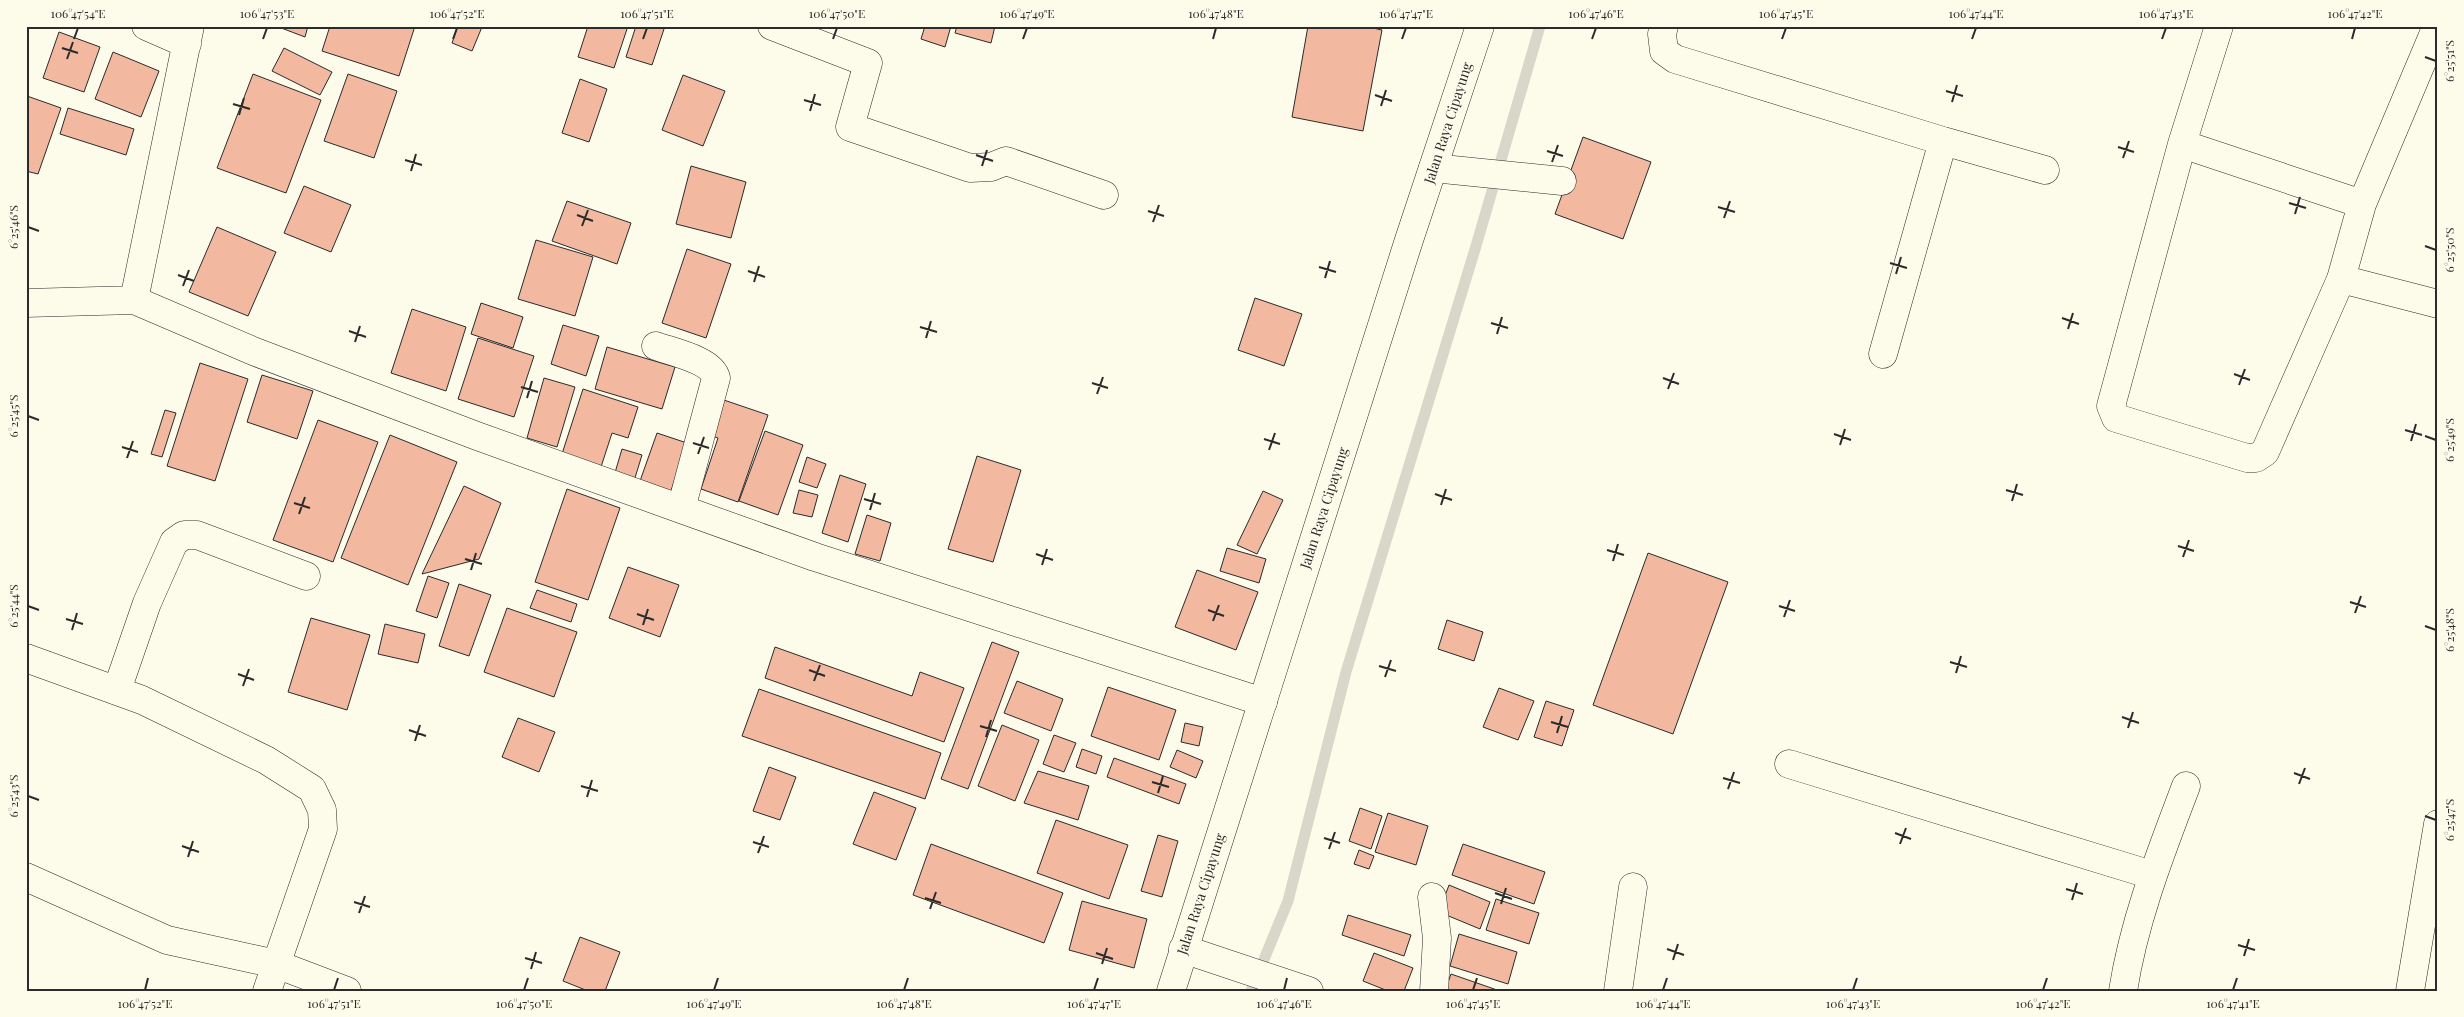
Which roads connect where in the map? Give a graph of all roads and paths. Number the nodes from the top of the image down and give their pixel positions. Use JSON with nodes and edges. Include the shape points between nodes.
{"nodes":[{"id":1,"x":146,"y":26,"type":"edge"},
{"id":2,"x":772,"y":26,"type":"edge"},
{"id":3,"x":1480,"y":26,"type":"edge"},
{"id":4,"x":1664,"y":26,"type":"edge"},
{"id":5,"x":2219,"y":26,"type":"edge"},
{"id":6,"x":2435,"y":27,"type":"edge"},
{"id":7,"x":189,"y":35,"type":"edge"},
{"id":8,"x":1943,"y":141,"type":"junction"},
{"id":9,"x":2182,"y":144,"type":"junction"},
{"id":10,"x":1433,"y":168,"type":"junction"},
{"id":11,"x":2044,"y":170,"type":"dead end"},
{"id":12,"x":1562,"y":181,"type":"dead end"},
{"id":13,"x":1104,"y":195,"type":"dead end"},
{"id":14,"x":2362,"y":204,"type":"junction"},
{"id":15,"x":2341,"y":279,"type":"junction"},
{"id":16,"x":134,"y":300,"type":"junction"},
{"id":17,"x":26,"y":303,"type":"edge"},
{"id":18,"x":2438,"y":304,"type":"edge"},
{"id":19,"x":656,"y":346,"type":"dead end"},
{"id":20,"x":1883,"y":354,"type":"dead end"},
{"id":21,"x":681,"y":509,"type":"junction"},
{"id":22,"x":306,"y":576,"type":"dead end"},
{"id":23,"x":26,"y":658,"type":"edge"},
{"id":24,"x":117,"y":690,"type":"junction"},
{"id":25,"x":1263,"y":702,"type":"junction"},
{"id":26,"x":1790,"y":764,"type":"dead end"},
{"id":27,"x":2186,"y":786,"type":"dead end"},
{"id":28,"x":2438,"y":824,"type":"edge"},
{"id":29,"x":2152,"y":875,"type":"junction"},
{"id":30,"x":26,"y":877,"type":"edge"},
{"id":31,"x":1633,"y":887,"type":"dead end"},
{"id":32,"x":1432,"y":897,"type":"dead end"},
{"id":33,"x":1183,"y":950,"type":"junction"},
{"id":34,"x":276,"y":964,"type":"junction"},
{"id":35,"x":1300,"y":988,"type":"edge"},
{"id":36,"x":267,"y":991,"type":"edge"},
{"id":37,"x":347,"y":991,"type":"edge"},
{"id":38,"x":1171,"y":991,"type":"edge"},
{"id":39,"x":1434,"y":991,"type":"edge"},
{"id":40,"x":1618,"y":991,"type":"edge"},
{"id":41,"x":2124,"y":991,"type":"edge"},
{"id":42,"x":2410,"y":991,"type":"edge"}],
"edges":[{"from":1,"to":7,"type":"street"},
{"from":2,"to":13,"type":"street","via":[[868,63],[850,127],[970,168],[991,167],[1006,161]]},
{"from":3,"to":10,"type":"street","name":"Jalan Raya Cipayung"},
{"from":4,"to":8,"type":"street","via":[[1664,51],[1675,59]]},
{"from":5,"to":9,"type":"street"},
{"from":6,"to":14,"type":"street"},
{"from":7,"to":16,"type":"street"},
{"from":8,"to":11,"type":"street"},
{"from":8,"to":20,"type":"street"},
{"from":9,"to":14,"type":"street"},
{"from":9,"to":15,"type":"street","via":[[2113,394],[2111,406],[2116,418],[2256,458],[2265,452]]},
{"from":10,"to":12,"type":"street"},
{"from":10,"to":25,"type":"street","name":"Jalan Raya Cipayung"},
{"from":14,"to":15,"type":"street"},
{"from":15,"to":18,"type":"street"},
{"from":16,"to":17,"type":"street"},
{"from":16,"to":21,"type":"street","via":[[253,351]]},
{"from":19,"to":21,"type":"street","via":[[704,364],[716,378]]},
{"from":21,"to":25,"type":"street"},
{"from":22,"to":24,"type":"street","via":[[197,536],[184,535],[174,542],[147,603]]},
{"from":23,"to":24,"type":"street"},
{"from":24,"to":34,"type":"street","via":[[266,760],[312,789],[322,810],[323,828]]},
{"from":25,"to":33,"type":"street","name":"Jalan Raya Cipayung"},
{"from":26,"to":29,"type":"street"},
{"from":27,"to":29,"type":"street"},
{"from":28,"to":42,"type":"street"},
{"from":29,"to":41,"type":"street","via":[[2127,965]]},
{"from":30,"to":34,"type":"street","via":[[167,940]]},
{"from":31,"to":40,"type":"street"},
{"from":32,"to":39,"type":"street","via":[[1437,938]]},
{"from":33,"to":35,"type":"street"},
{"from":33,"to":38,"type":"street","name":"Jalan Raya Cipayung"},
{"from":34,"to":36,"type":"street"},
{"from":34,"to":37,"type":"street"}]}
